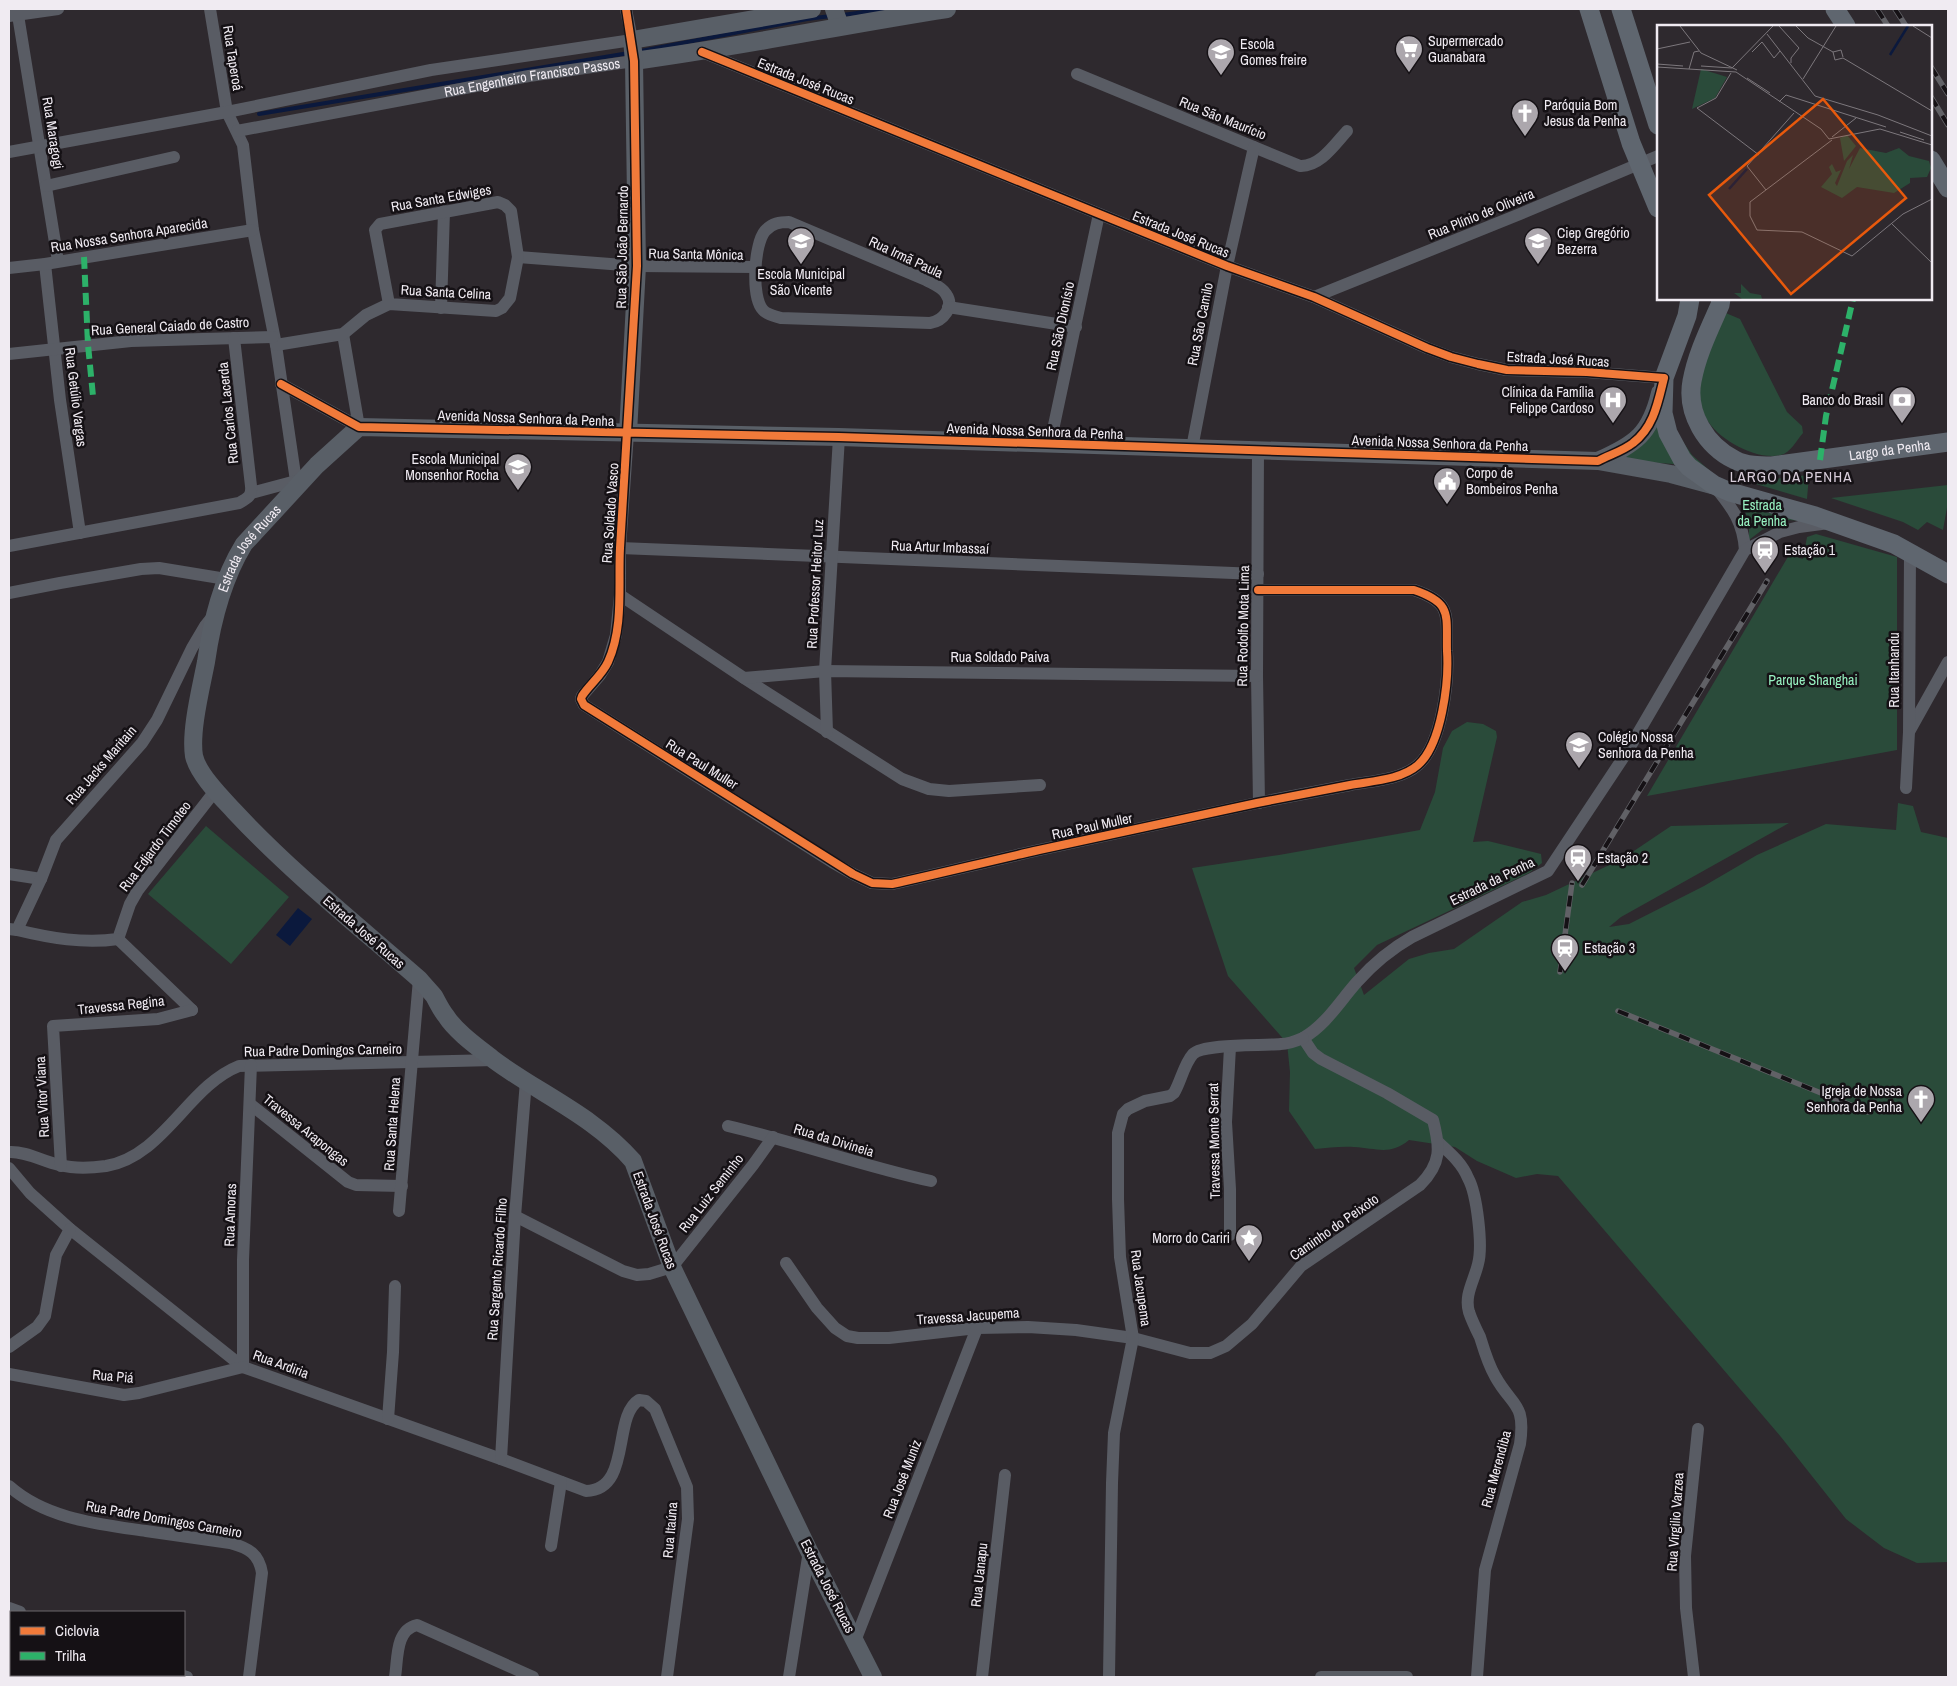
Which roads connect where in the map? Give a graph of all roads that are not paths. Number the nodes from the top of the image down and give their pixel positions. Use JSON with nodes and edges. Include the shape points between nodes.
{"nodes":[{"id":1,"x":58,"y":9,"type":"edge"},
{"id":2,"x":210,"y":9,"type":"edge"},
{"id":3,"x":626,"y":9,"type":"edge"},
{"id":4,"x":812,"y":9,"type":"edge"},
{"id":5,"x":947,"y":9,"type":"edge"},
{"id":6,"x":1589,"y":9,"type":"edge"},
{"id":7,"x":1621,"y":9,"type":"edge"},
{"id":8,"x":1835,"y":9,"type":"edge"},
{"id":9,"x":15,"y":13,"type":"edge"},
{"id":10,"x":837,"y":16,"type":"edge"},
{"id":11,"x":1845,"y":25,"type":"edge"},
{"id":12,"x":633,"y":50,"type":"junction"},
{"id":13,"x":702,"y":52,"type":"junction"},
{"id":14,"x":1077,"y":74,"type":"dead end"},
{"id":15,"x":227,"y":112,"type":"junction"},
{"id":16,"x":1657,"y":122,"type":"edge"},
{"id":17,"x":237,"y":131,"type":"junction"},
{"id":18,"x":1347,"y":131,"type":"dead end"},
{"id":19,"x":40,"y":147,"type":"junction"},
{"id":20,"x":1254,"y":147,"type":"junction"},
{"id":21,"x":9,"y":152,"type":"edge"},
{"id":22,"x":1657,"y":156,"type":"edge"},
{"id":23,"x":174,"y":157,"type":"dead end"},
{"id":24,"x":1932,"y":162,"type":"edge"},
{"id":25,"x":1639,"y":165,"type":"junction"},
{"id":26,"x":46,"y":186,"type":"junction"},
{"id":27,"x":1948,"y":188,"type":"edge"},
{"id":28,"x":1657,"y":206,"type":"edge"},
{"id":29,"x":444,"y":211,"type":"junction"},
{"id":30,"x":1099,"y":214,"type":"junction"},
{"id":31,"x":254,"y":230,"type":"junction"},
{"id":32,"x":518,"y":257,"type":"junction"},
{"id":33,"x":58,"y":262,"type":"junction"},
{"id":34,"x":45,"y":264,"type":"junction"},
{"id":35,"x":637,"y":266,"type":"junction"},
{"id":36,"x":1227,"y":266,"type":"junction"},
{"id":37,"x":754,"y":267,"type":"junction"},
{"id":38,"x":9,"y":268,"type":"edge"},
{"id":39,"x":1314,"y":297,"type":"junction"},
{"id":40,"x":1690,"y":300,"type":"edge"},
{"id":41,"x":1721,"y":300,"type":"edge"},
{"id":42,"x":389,"y":304,"type":"junction"},
{"id":43,"x":948,"y":307,"type":"junction"},
{"id":44,"x":440,"y":308,"type":"junction"},
{"id":45,"x":1076,"y":326,"type":"junction"},
{"id":46,"x":343,"y":334,"type":"junction"},
{"id":47,"x":234,"y":338,"type":"junction"},
{"id":48,"x":274,"y":341,"type":"junction"},
{"id":49,"x":55,"y":348,"type":"junction"},
{"id":50,"x":9,"y":354,"type":"edge"},
{"id":51,"x":1664,"y":378,"type":"junction"},
{"id":52,"x":281,"y":384,"type":"junction"},
{"id":53,"x":359,"y":426,"type":"junction"},
{"id":54,"x":628,"y":434,"type":"junction"},
{"id":55,"x":839,"y":437,"type":"junction"},
{"id":56,"x":1948,"y":442,"type":"edge"},
{"id":57,"x":1050,"y":444,"type":"junction"},
{"id":58,"x":1192,"y":448,"type":"junction"},
{"id":59,"x":1258,"y":449,"type":"junction"},
{"id":60,"x":1598,"y":461,"type":"junction"},
{"id":61,"x":296,"y":484,"type":"junction"},
{"id":62,"x":1714,"y":485,"type":"junction"},
{"id":63,"x":251,"y":489,"type":"junction"},
{"id":64,"x":1834,"y":523,"type":"junction"},
{"id":65,"x":80,"y":533,"type":"junction"},
{"id":66,"x":9,"y":546,"type":"edge"},
{"id":67,"x":620,"y":548,"type":"junction"},
{"id":68,"x":1745,"y":550,"type":"junction"},
{"id":69,"x":1910,"y":552,"type":"junction"},
{"id":70,"x":831,"y":557,"type":"junction"},
{"id":71,"x":1258,"y":574,"type":"junction"},
{"id":72,"x":1948,"y":574,"type":"edge"},
{"id":73,"x":226,"y":579,"type":"junction"},
{"id":74,"x":1258,"y":590,"type":"junction"},
{"id":75,"x":9,"y":593,"type":"edge"},
{"id":76,"x":620,"y":595,"type":"junction"},
{"id":77,"x":215,"y":614,"type":"junction"},
{"id":78,"x":1948,"y":662,"type":"edge"},
{"id":79,"x":825,"y":671,"type":"junction"},
{"id":80,"x":1257,"y":676,"type":"junction"},
{"id":81,"x":744,"y":678,"type":"junction"},
{"id":82,"x":827,"y":732,"type":"junction"},
{"id":83,"x":1909,"y":732,"type":"junction"},
{"id":84,"x":1040,"y":785,"type":"dead end"},
{"id":85,"x":1906,"y":788,"type":"dead end"},
{"id":86,"x":216,"y":791,"type":"junction"},
{"id":87,"x":1258,"y":803,"type":"junction"},
{"id":88,"x":9,"y":874,"type":"edge"},
{"id":89,"x":41,"y":879,"type":"junction"},
{"id":90,"x":13,"y":929,"type":"edge"},
{"id":91,"x":118,"y":939,"type":"junction"},
{"id":92,"x":419,"y":979,"type":"junction"},
{"id":93,"x":53,"y":1026,"type":"joint"},
{"id":94,"x":1303,"y":1038,"type":"junction"},
{"id":95,"x":1230,"y":1047,"type":"junction"},
{"id":96,"x":495,"y":1060,"type":"junction"},
{"id":97,"x":411,"y":1063,"type":"junction"},
{"id":98,"x":251,"y":1065,"type":"junction"},
{"id":99,"x":526,"y":1081,"type":"junction"},
{"id":100,"x":250,"y":1104,"type":"junction"},
{"id":101,"x":728,"y":1126,"type":"dead end"},
{"id":102,"x":773,"y":1137,"type":"junction"},
{"id":103,"x":1439,"y":1143,"type":"junction"},
{"id":104,"x":9,"y":1152,"type":"edge"},
{"id":105,"x":60,"y":1166,"type":"junction"},
{"id":106,"x":9,"y":1168,"type":"edge"},
{"id":107,"x":931,"y":1181,"type":"dead end"},
{"id":108,"x":402,"y":1186,"type":"junction"},
{"id":109,"x":399,"y":1211,"type":"dead end"},
{"id":110,"x":516,"y":1216,"type":"junction"},
{"id":111,"x":70,"y":1229,"type":"junction"},
{"id":112,"x":1230,"y":1235,"type":"dead end"},
{"id":113,"x":786,"y":1264,"type":"dead end"},
{"id":114,"x":672,"y":1267,"type":"junction"},
{"id":115,"x":395,"y":1286,"type":"dead end"},
{"id":116,"x":977,"y":1328,"type":"junction"},
{"id":117,"x":1132,"y":1338,"type":"junction"},
{"id":118,"x":9,"y":1347,"type":"edge"},
{"id":119,"x":243,"y":1367,"type":"junction"},
{"id":120,"x":9,"y":1374,"type":"edge"},
{"id":121,"x":388,"y":1419,"type":"junction"},
{"id":122,"x":1698,"y":1429,"type":"dead end"},
{"id":123,"x":501,"y":1459,"type":"junction"},
{"id":124,"x":1005,"y":1475,"type":"dead end"},
{"id":125,"x":560,"y":1482,"type":"junction"},
{"id":126,"x":9,"y":1486,"type":"edge"},
{"id":127,"x":598,"y":1489,"type":"joint"},
{"id":128,"x":550,"y":1546,"type":"dead end"},
{"id":129,"x":809,"y":1551,"type":"junction"},
{"id":130,"x":856,"y":1642,"type":"junction"},
{"id":131,"x":249,"y":1677,"type":"edge"},
{"id":132,"x":396,"y":1677,"type":"edge"},
{"id":133,"x":533,"y":1677,"type":"edge"},
{"id":134,"x":667,"y":1677,"type":"edge"},
{"id":135,"x":789,"y":1677,"type":"edge"},
{"id":136,"x":873,"y":1677,"type":"edge"},
{"id":137,"x":982,"y":1677,"type":"edge"},
{"id":138,"x":1109,"y":1677,"type":"edge"},
{"id":139,"x":1326,"y":1677,"type":"edge"},
{"id":140,"x":1407,"y":1677,"type":"edge"},
{"id":141,"x":1477,"y":1677,"type":"edge"},
{"id":142,"x":1694,"y":1677,"type":"edge"}],
"edges":[{"from":1,"to":9,"type":"street"},
{"from":2,"to":15,"type":"street","name":"Rua Taperoá"},
{"from":3,"to":12,"type":"street"},
{"from":4,"to":12,"type":"street","name":"Rua Engenheiro Francisco Passos"},
{"from":5,"to":10,"type":"street","name":"Rua Engenheiro Francisco Passos"},
{"from":6,"to":25,"type":"main road"},
{"from":7,"to":16,"type":"main road"},
{"from":8,"to":11,"type":"main road"},
{"from":9,"to":19,"type":"street","name":"Rua Maragogi"},
{"from":10,"to":13,"type":"street","name":"Rua Engenheiro Francisco Passos"},
{"from":12,"to":13,"type":"street","name":"Rua Engenheiro Francisco Passos"},
{"from":12,"to":15,"type":"street","name":"Rua Engenheiro Francisco Passos","via":[[431,70]]},
{"from":12,"to":17,"type":"street","name":"Rua Engenheiro Francisco Passos","via":[[529,76]]},
{"from":12,"to":35,"type":"street","name":"Rua São João Bernardo"},
{"from":13,"to":30,"type":"street","name":"Estrada José Rucas"},
{"from":14,"to":20,"type":"street","name":"Rua São Maurício"},
{"from":15,"to":17,"type":"street"},
{"from":15,"to":19,"type":"street","name":"Rua Engenheiro Francisco Passos"},
{"from":17,"to":31,"type":"street","via":[[243,145]]},
{"from":18,"to":20,"type":"street","name":"Rua São Maurício","via":[[1325,155],[1307,166]]},
{"from":19,"to":21,"type":"street","name":"Rua Engenheiro Francisco Passos"},
{"from":19,"to":26,"type":"street","name":"Rua Maragogi"},
{"from":20,"to":36,"type":"street","name":"Rua São Camilo"},
{"from":22,"to":25,"type":"street","name":"Rua Plínio de Oliveira"},
{"from":23,"to":26,"type":"street"},
{"from":24,"to":27,"type":"main road"},
{"from":25,"to":28,"type":"main road"},
{"from":25,"to":39,"type":"street","name":"Rua Plínio de Oliveira"},
{"from":26,"to":33,"type":"street","name":"Rua Maragogi"},
{"from":29,"to":32,"type":"street","name":"Rua Santa Edwiges","via":[[498,202],[505,205],[511,211]]},
{"from":29,"to":42,"type":"street","name":"Rua Santa Edwiges","via":[[380,224],[376,228]]},
{"from":29,"to":44,"type":"street"},
{"from":30,"to":36,"type":"street","name":"Estrada José Rucas"},
{"from":30,"to":45,"type":"street","name":"Rua São Dionísio"},
{"from":31,"to":33,"type":"street","name":"Rua Nossa Senhora Aparecida"},
{"from":31,"to":48,"type":"street"},
{"from":32,"to":35,"type":"street","name":"Rua Santa Mônica"},
{"from":32,"to":44,"type":"street","name":"Rua Santa Celina","via":[[510,298],[502,308],[496,311]]},
{"from":33,"to":34,"type":"street","name":"Rua Nossa Senhora Aparecida"},
{"from":34,"to":38,"type":"street","name":"Rua Nossa Senhora Aparecida"},
{"from":34,"to":49,"type":"street","name":"Rua Getúlio Vargas"},
{"from":35,"to":37,"type":"street","name":"Rua Santa Mônica"},
{"from":35,"to":54,"type":"street","name":"Rua São João Bernardo"},
{"from":36,"to":39,"type":"street","name":"Estrada José Rucas"},
{"from":36,"to":58,"type":"street","name":"Rua São Camilo"},
{"from":37,"to":43,"type":"street","name":"Rua Irmã Paula","via":[[758,300],[763,310],[780,318],[930,323],[941,320]]},
{"from":37,"to":43,"type":"street","name":"Rua Irmã Paula","via":[[765,231],[775,223],[790,222],[926,280],[945,292]]},
{"from":39,"to":51,"type":"street","name":"Estrada José Rucas","via":[[1427,348],[1478,364],[1507,370]]},
{"from":40,"to":51,"type":"main road"},
{"from":41,"to":56,"type":"main road","name":"Largo da Penha","via":[[1703,340],[1691,382],[1693,412],[1708,440],[1721,452],[1746,464],[1787,465]]},
{"from":42,"to":44,"type":"street","name":"Rua Santa Celina"},
{"from":42,"to":46,"type":"street","name":"Rua Santa Celina","via":[[366,315]]},
{"from":43,"to":45,"type":"street"},
{"from":45,"to":57,"type":"street","name":"Rua São Dionísio"},
{"from":46,"to":48,"type":"street"},
{"from":46,"to":53,"type":"street"},
{"from":47,"to":48,"type":"street","name":"Rua General Caiado de Castro"},
{"from":47,"to":49,"type":"street","name":"Rua General Caiado de Castro"},
{"from":47,"to":63,"type":"street","name":"Rua Carlos Lacerda"},
{"from":48,"to":52,"type":"street"},
{"from":49,"to":50,"type":"street","name":"Rua General Caiado de Castro"},
{"from":49,"to":65,"type":"street","name":"Rua Getúlio Vargas"},
{"from":51,"to":60,"type":"street","name":"Avenida Nossa Senhora da Penha","via":[[1651,423],[1632,444]]},
{"from":51,"to":62,"type":"main road","via":[[1663,413],[1676,451],[1689,467]]},
{"from":52,"to":53,"type":"street"},
{"from":52,"to":61,"type":"street"},
{"from":53,"to":54,"type":"street","name":"Avenida Nossa Senhora da Penha"},
{"from":53,"to":61,"type":"street","name":"Estrada José Rucas"},
{"from":54,"to":55,"type":"street","name":"Avenida Nossa Senhora da Penha"},
{"from":54,"to":67,"type":"street","name":"Rua Soldado Vasco"},
{"from":55,"to":57,"type":"street","name":"Avenida Nossa Senhora da Penha"},
{"from":55,"to":70,"type":"street","name":"Rua Professor Heitor Luz"},
{"from":57,"to":58,"type":"street","name":"Avenida Nossa Senhora da Penha"},
{"from":58,"to":59,"type":"street","name":"Avenida Nossa Senhora da Penha"},
{"from":59,"to":60,"type":"street","name":"Avenida Nossa Senhora da Penha"},
{"from":59,"to":71,"type":"street","name":"Rua Rodolfo Mota Lima"},
{"from":60,"to":62,"type":"street"},
{"from":61,"to":63,"type":"street"},
{"from":61,"to":73,"type":"street","name":"Estrada José Rucas","via":[[244,544]]},
{"from":62,"to":64,"type":"main road"},
{"from":62,"to":68,"type":"street","via":[[1740,521]]},
{"from":63,"to":65,"type":"street","via":[[248,499],[240,503]]},
{"from":64,"to":68,"type":"street","via":[[1780,532]]},
{"from":64,"to":69,"type":"main road"},
{"from":65,"to":66,"type":"street"},
{"from":67,"to":70,"type":"street","name":"Rua Artur Imbassaí"},
{"from":67,"to":76,"type":"street","name":"Rua Soldado Vasco"},
{"from":68,"to":94,"type":"street","name":"Estrada da Penha","via":[[1627,752],[1548,871],[1392,949],[1358,981],[1324,1022]]},
{"from":69,"to":72,"type":"main road"},
{"from":69,"to":83,"type":"street","name":"Rua Itanhandu"},
{"from":70,"to":71,"type":"street","name":"Rua Artur Imbassaí"},
{"from":70,"to":79,"type":"street","name":"Rua Professor Heitor Luz"},
{"from":71,"to":74,"type":"street","name":"Rua Rodolfo Mota Lima"},
{"from":73,"to":75,"type":"street","via":[[159,568],[141,569]]},
{"from":73,"to":77,"type":"street","name":"Estrada José Rucas"},
{"from":74,"to":80,"type":"street","name":"Rua Rodolfo Mota Lima"},
{"from":74,"to":87,"type":"street","name":"Rua Paul Muller","via":[[1414,590],[1431,596],[1446,613],[1448,673],[1445,700],[1433,740],[1418,765],[1393,777]]},
{"from":76,"to":81,"type":"street"},
{"from":76,"to":87,"type":"street","name":"Rua Paul Muller","via":[[616,635],[608,662],[582,696],[584,705],[846,870],[872,883],[892,884]]},
{"from":77,"to":86,"type":"street","name":"Estrada José Rucas","via":[[193,744],[199,766]]},
{"from":77,"to":89,"type":"street","name":"Rua Jacks Maritain","via":[[192,648],[157,720],[142,743],[56,840]]},
{"from":78,"to":83,"type":"street"},
{"from":79,"to":80,"type":"street","name":"Rua Soldado Paiva"},
{"from":79,"to":81,"type":"street","name":"Rua Soldado Paiva"},
{"from":79,"to":82,"type":"street","name":"Rua Professor Heitor Luz"},
{"from":80,"to":87,"type":"street","name":"Rua Rodolfo Mota Lima"},
{"from":81,"to":82,"type":"street"},
{"from":82,"to":84,"type":"street","via":[[890,773],[929,789],[949,792]]},
{"from":83,"to":85,"type":"street","name":"Rua Itanhandu"},
{"from":86,"to":91,"type":"street","name":"Rua Edjardo Timoteo","via":[[138,890]]},
{"from":86,"to":92,"type":"street","name":"Estrada José Rucas","via":[[265,844]]},
{"from":88,"to":89,"type":"street"},
{"from":89,"to":90,"type":"street","name":"Rua Jacks Maritain"},
{"from":90,"to":91,"type":"street","via":[[46,937],[101,942]]},
{"from":91,"to":93,"type":"street","name":"Travessa Regina","via":[[192,1010],[158,1019]]},
{"from":92,"to":96,"type":"street","name":"Estrada José Rucas","via":[[446,1018]]},
{"from":92,"to":97,"type":"street","name":"Rua Santa Helena"},
{"from":93,"to":105,"type":"street","name":"Rua Vitor Viana"},
{"from":94,"to":95,"type":"street","name":"Rua Jacupema","via":[[1282,1044]]},
{"from":94,"to":103,"type":"street","name":"Caminho do Peixoto","via":[[1321,1059],[1433,1120]]},
{"from":95,"to":112,"type":"street","name":"Travessa Monte Serrat","via":[[1226,1122]]},
{"from":95,"to":117,"type":"street","name":"Rua Jacupema","via":[[1213,1047],[1194,1053],[1170,1096],[1145,1101],[1123,1114],[1118,1133],[1120,1257]]},
{"from":96,"to":97,"type":"street","name":"Rua Padre Domingos Carneiro"},
{"from":96,"to":99,"type":"street","name":"Estrada José Rucas"},
{"from":97,"to":98,"type":"street","name":"Rua Padre Domingos Carneiro"},
{"from":97,"to":108,"type":"street","name":"Rua Santa Helena"},
{"from":98,"to":100,"type":"street","name":"Rua Amoras"},
{"from":98,"to":105,"type":"street","name":"Rua Padre Domingos Carneiro","via":[[239,1066],[222,1075],[148,1146],[126,1160],[108,1166]]},
{"from":99,"to":110,"type":"street","name":"Rua Sargento Ricardo Filho"},
{"from":99,"to":114,"type":"street","name":"Estrada José Rucas","via":[[596,1126],[633,1161]]},
{"from":100,"to":108,"type":"street","name":"Travessa Arapongas","via":[[348,1182]]},
{"from":100,"to":119,"type":"street","name":"Rua Amoras","via":[[243,1260]]},
{"from":101,"to":102,"type":"street","name":"Rua da Divineia"},
{"from":102,"to":107,"type":"street","name":"Rua da Divineia"},
{"from":102,"to":114,"type":"street","name":"Rua Luiz Seminho"},
{"from":103,"to":117,"type":"street","name":"Caminho do Peixoto","via":[[1432,1170],[1420,1185],[1301,1266],[1252,1324],[1226,1346],[1210,1353],[1190,1353]]},
{"from":103,"to":141,"type":"street","name":"Rua Merendiba","via":[[1455,1157],[1469,1179],[1480,1249],[1468,1292],[1468,1305],[1495,1377],[1521,1414],[1522,1428],[1485,1570]]},
{"from":104,"to":105,"type":"street","name":"Rua Padre Domingos Carneiro","via":[[24,1153]]},
{"from":106,"to":111,"type":"street","name":"Rua Ardiria","via":[[30,1193]]},
{"from":108,"to":109,"type":"street","name":"Rua Santa Helena"},
{"from":110,"to":114,"type":"street","via":[[623,1271],[637,1275]]},
{"from":110,"to":123,"type":"street","name":"Rua Sargento Ricardo Filho"},
{"from":111,"to":118,"type":"street","via":[[56,1255],[45,1316],[37,1327]]},
{"from":111,"to":119,"type":"street","name":"Rua Ardiria"},
{"from":113,"to":116,"type":"street","name":"Travessa Jacupema","via":[[817,1308],[847,1336],[864,1339]]},
{"from":114,"to":129,"type":"street","name":"Estrada José Rucas"},
{"from":115,"to":121,"type":"street"},
{"from":116,"to":117,"type":"street","name":"Travessa Jacupema","via":[[1076,1330]]},
{"from":116,"to":130,"type":"street","name":"Rua José Muniz"},
{"from":117,"to":138,"type":"street","name":"Rua Jacupema","via":[[1114,1433]]},
{"from":119,"to":120,"type":"street","name":"Rua Piá","via":[[124,1395]]},
{"from":119,"to":121,"type":"street","name":"Rua Ardiria"},
{"from":121,"to":123,"type":"street","name":"Rua Ardiria"},
{"from":122,"to":142,"type":"street","name":"Rua Virgilio Varzea","via":[[1684,1556]]},
{"from":123,"to":125,"type":"street","name":"Rua Ardiria"},
{"from":124,"to":137,"type":"street","name":"Rua Uanapu"},
{"from":125,"to":127,"type":"street","name":"Rua Ardiria","via":[[586,1491]]},
{"from":125,"to":128,"type":"street"},
{"from":126,"to":131,"type":"street","name":"Rua Padre Domingos Carneiro","via":[[37,1506],[63,1516],[230,1543],[252,1552],[260,1562],[262,1573]]},
{"from":127,"to":134,"type":"street","name":"Rua Itaúna","via":[[615,1468],[628,1414],[634,1403],[646,1401],[654,1409],[684,1478],[688,1495],[688,1519]]},
{"from":129,"to":130,"type":"street","name":"Estrada José Rucas"},
{"from":129,"to":135,"type":"street"},
{"from":130,"to":136,"type":"street","name":"Estrada José Rucas"},
{"from":132,"to":133,"type":"street","via":[[400,1644],[406,1630],[417,1625]]},
{"from":139,"to":140,"type":"street"}]}
